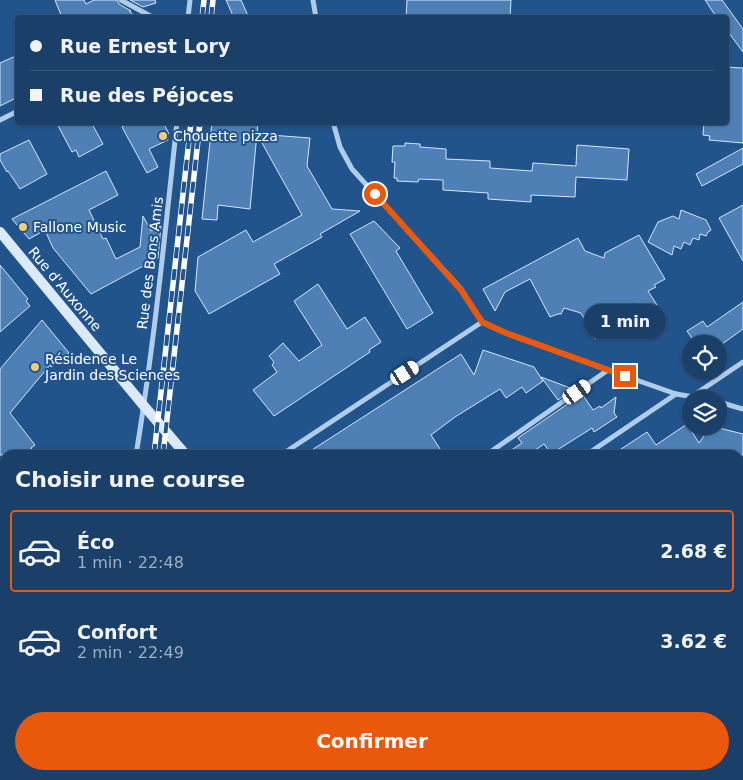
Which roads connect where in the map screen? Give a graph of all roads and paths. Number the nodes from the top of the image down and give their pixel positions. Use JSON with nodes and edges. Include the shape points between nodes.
{"nodes":[{"id":1,"x":121,"y":0,"type":"edge"},
{"id":2,"x":190,"y":0,"type":"edge"},
{"id":3,"x":313,"y":0,"type":"edge"},
{"id":4,"x":148,"y":15,"type":"edge"},
{"id":5,"x":188,"y":15,"type":"edge"},
{"id":6,"x":316,"y":15,"type":"edge"},
{"id":7,"x":15,"y":112,"type":"edge"},
{"id":8,"x":0,"y":120,"type":"edge"},
{"id":9,"x":177,"y":125,"type":"edge"},
{"id":10,"x":334,"y":125,"type":"edge"},
{"id":11,"x":0,"y":232,"type":"edge"},
{"id":12,"x":482,"y":322,"type":"junction"},
{"id":13,"x":743,"y":362,"type":"edge"},
{"id":14,"x":608,"y":370,"type":"junction"},
{"id":15,"x":703,"y":390,"type":"edge"},
{"id":16,"x":676,"y":394,"type":"junction"},
{"id":17,"x":682,"y":395,"type":"edge"},
{"id":18,"x":727,"y":404,"type":"edge"},
{"id":19,"x":144,"y":406,"type":"junction"},
{"id":20,"x":743,"y":409,"type":"edge"},
{"id":21,"x":137,"y":450,"type":"edge"},
{"id":22,"x":182,"y":450,"type":"edge"},
{"id":23,"x":289,"y":450,"type":"edge"},
{"id":24,"x":493,"y":450,"type":"edge"},
{"id":25,"x":593,"y":450,"type":"edge"}],
"edges":[{"from":1,"to":4,"type":"street"},
{"from":2,"to":5,"type":"street"},
{"from":3,"to":6,"type":"street"},
{"from":7,"to":8,"type":"street"},
{"from":9,"to":19,"type":"street","name":"Rue des Bons Amis"},
{"from":10,"to":12,"type":"street","via":[[340,147],[352,169],[461,290]]},
{"from":11,"to":19,"type":"main road","name":"Rue d'Auxonne"},
{"from":12,"to":14,"type":"street"},
{"from":12,"to":23,"type":"street"},
{"from":13,"to":15,"type":"street"},
{"from":14,"to":16,"type":"street"},
{"from":14,"to":24,"type":"street"},
{"from":16,"to":17,"type":"street"},
{"from":16,"to":25,"type":"street"},
{"from":18,"to":20,"type":"street"},
{"from":19,"to":21,"type":"street","name":"Rue des Bons Amis"},
{"from":19,"to":22,"type":"main road","name":"Rue d'Auxonne"}]}
